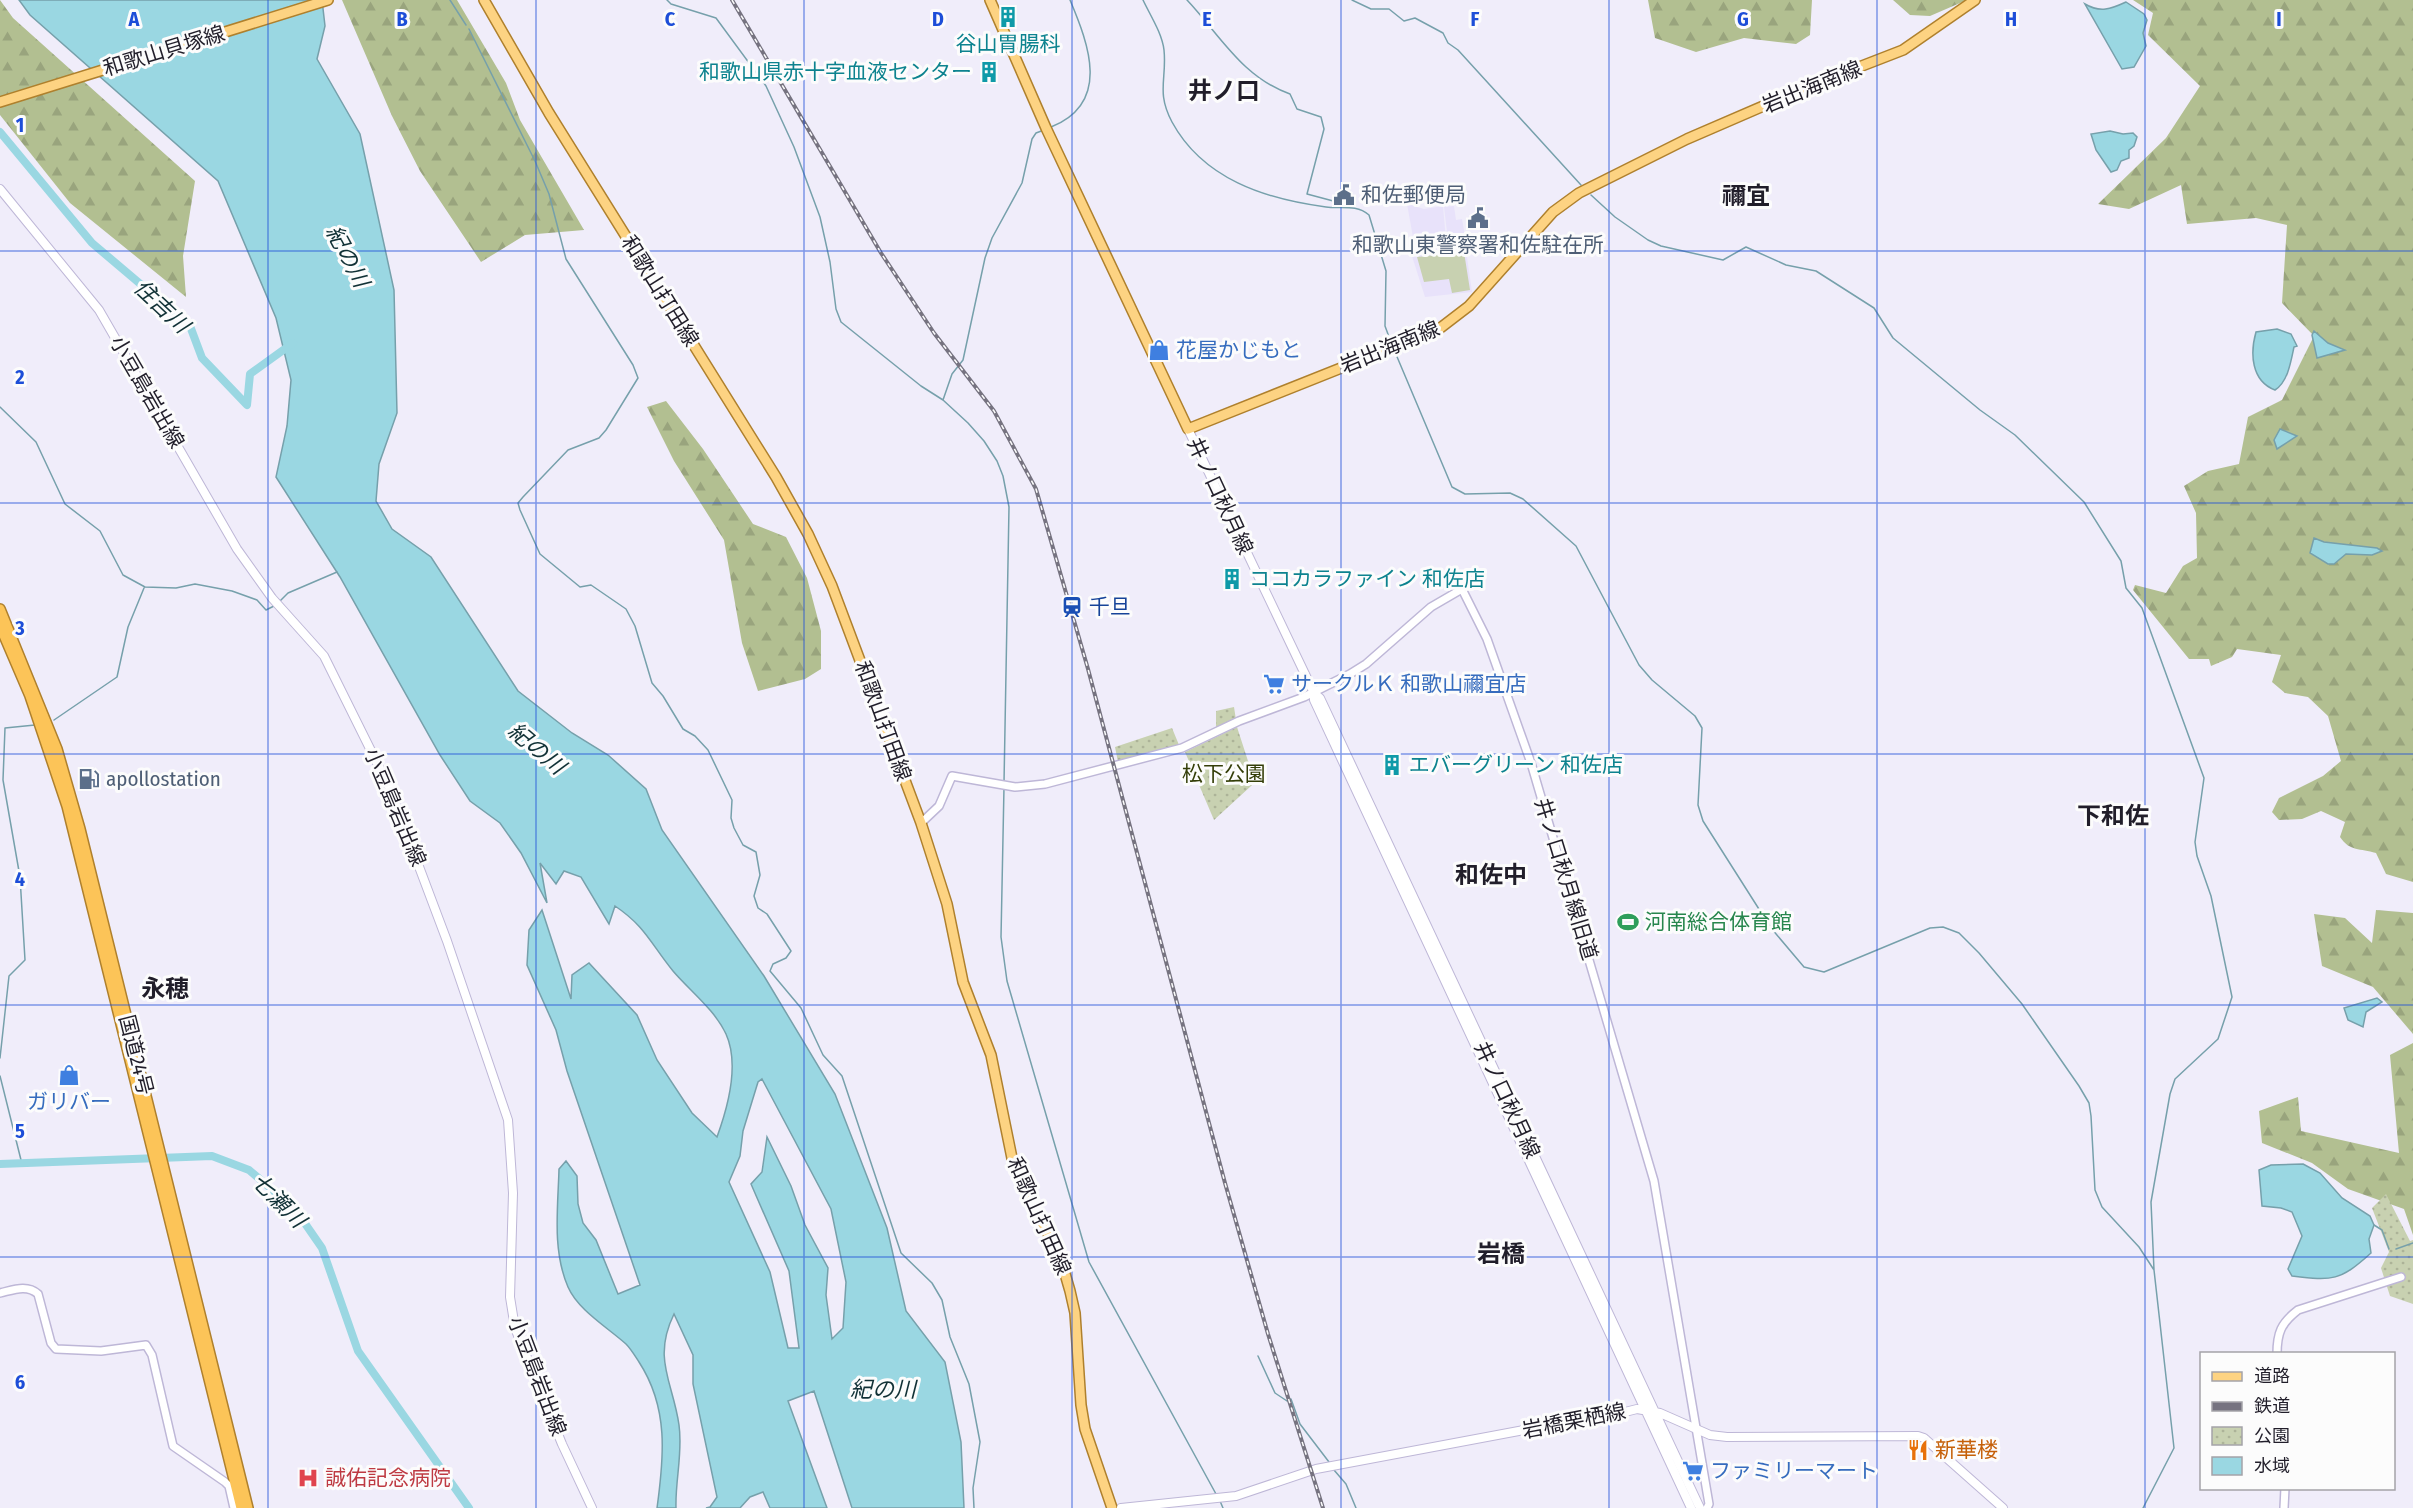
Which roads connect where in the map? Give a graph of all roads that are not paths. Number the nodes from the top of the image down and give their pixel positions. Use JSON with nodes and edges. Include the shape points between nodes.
{"nodes":[{"id":1,"x":328,"y":0,"type":"edge"},
{"id":2,"x":483,"y":0,"type":"edge"},
{"id":3,"x":990,"y":0,"type":"edge"},
{"id":4,"x":1975,"y":0,"type":"edge"},
{"id":5,"x":0,"y":102,"type":"edge"},
{"id":6,"x":0,"y":189,"type":"edge"},
{"id":7,"x":1188,"y":429,"type":"junction"},
{"id":8,"x":0,"y":609,"type":"edge"},
{"id":9,"x":0,"y":626,"type":"edge"},
{"id":10,"x":1314,"y":693,"type":"junction"},
{"id":11,"x":921,"y":823,"type":"junction"},
{"id":12,"x":153,"y":1138,"type":"junction"},
{"id":13,"x":160,"y":1168,"type":"junction"},
{"id":14,"x":2401,"y":1277,"type":"dead end"},
{"id":15,"x":0,"y":1293,"type":"edge"},
{"id":16,"x":2277,"y":1352,"type":"edge"},
{"id":17,"x":1649,"y":1410,"type":"junction"},
{"id":18,"x":1694,"y":1428,"type":"junction"},
{"id":19,"x":2285,"y":1490,"type":"edge"},
{"id":20,"x":234,"y":1508,"type":"edge"},
{"id":21,"x":241,"y":1508,"type":"edge"},
{"id":22,"x":248,"y":1508,"type":"edge"},
{"id":23,"x":592,"y":1508,"type":"edge"},
{"id":24,"x":1112,"y":1508,"type":"edge"},
{"id":25,"x":1121,"y":1508,"type":"edge"},
{"id":26,"x":1691,"y":1508,"type":"edge"},
{"id":27,"x":1700,"y":1508,"type":"edge"},
{"id":28,"x":1707,"y":1508,"type":"edge"},
{"id":29,"x":2003,"y":1508,"type":"edge"},
{"id":30,"x":2284,"y":1508,"type":"edge"}],
"edges":[{"from":1,"to":5,"type":"main road","name":"和歌山貝塚線"},
{"from":2,"to":11,"type":"main road","name":"和歌山打田線","via":[[808,534],[832,586]]},
{"from":3,"to":7,"type":"main road"},
{"from":4,"to":7,"type":"main road","name":"岩出海南線","via":[[1896,54],[1687,139],[1589,187],[1553,212],[1459,315],[1439,329]]},
{"from":6,"to":23,"type":"main road","name":"小豆島岩出線","via":[[99,310],[237,549],[324,656],[389,787],[447,940],[508,1120],[513,1193],[510,1297],[515,1328]]},
{"from":7,"to":10,"type":"main road","name":"井ノ口秋月線"},
{"from":8,"to":12,"type":"highway","name":"国道24号","via":[[57,749],[83,840]]},
{"from":9,"to":12,"type":"highway","name":"国道24号","via":[[30,696],[67,806]]},
{"from":10,"to":11,"type":"street","via":[[1182,748],[1069,779],[1015,787],[952,776],[939,806]]},
{"from":10,"to":17,"type":"main road","name":"井ノ口秋月線","via":[[1320,698]]},
{"from":10,"to":18,"type":"street","name":"井ノ口秋月線旧道","via":[[1366,664],[1431,607],[1462,589],[1486,639],[1531,763],[1642,1141],[1663,1230]]},
{"from":11,"to":24,"type":"main road","name":"和歌山打田線","via":[[947,904],[963,982],[991,1055],[1013,1162],[1061,1260],[1070,1291],[1081,1405]]},
{"from":12,"to":13,"type":"highway","name":"国道24号"},
{"from":13,"to":21,"type":"highway","name":"国道24号"},
{"from":13,"to":22,"type":"highway","name":"国道24号"},
{"from":14,"to":16,"type":"street","via":[[2298,1310],[2284,1320],[2277,1337]]},
{"from":15,"to":20,"type":"street","via":[[32,1288],[38,1294],[56,1349],[101,1351],[147,1345],[173,1446],[229,1486]]},
{"from":17,"to":18,"type":"main road","name":"岩橋栗栖線"},
{"from":17,"to":25,"type":"main road","name":"岩橋栗栖線","via":[[1316,1469],[1236,1496]]},
{"from":17,"to":26,"type":"main road","name":"井ノ口秋月線"},
{"from":17,"to":27,"type":"main road","name":"井ノ口秋月線"},
{"from":18,"to":28,"type":"street","name":"井ノ口秋月線旧道"},
{"from":18,"to":29,"type":"main road","name":"岩橋栗栖線","via":[[1727,1437],[1918,1436]]},
{"from":19,"to":30,"type":"street"}]}
